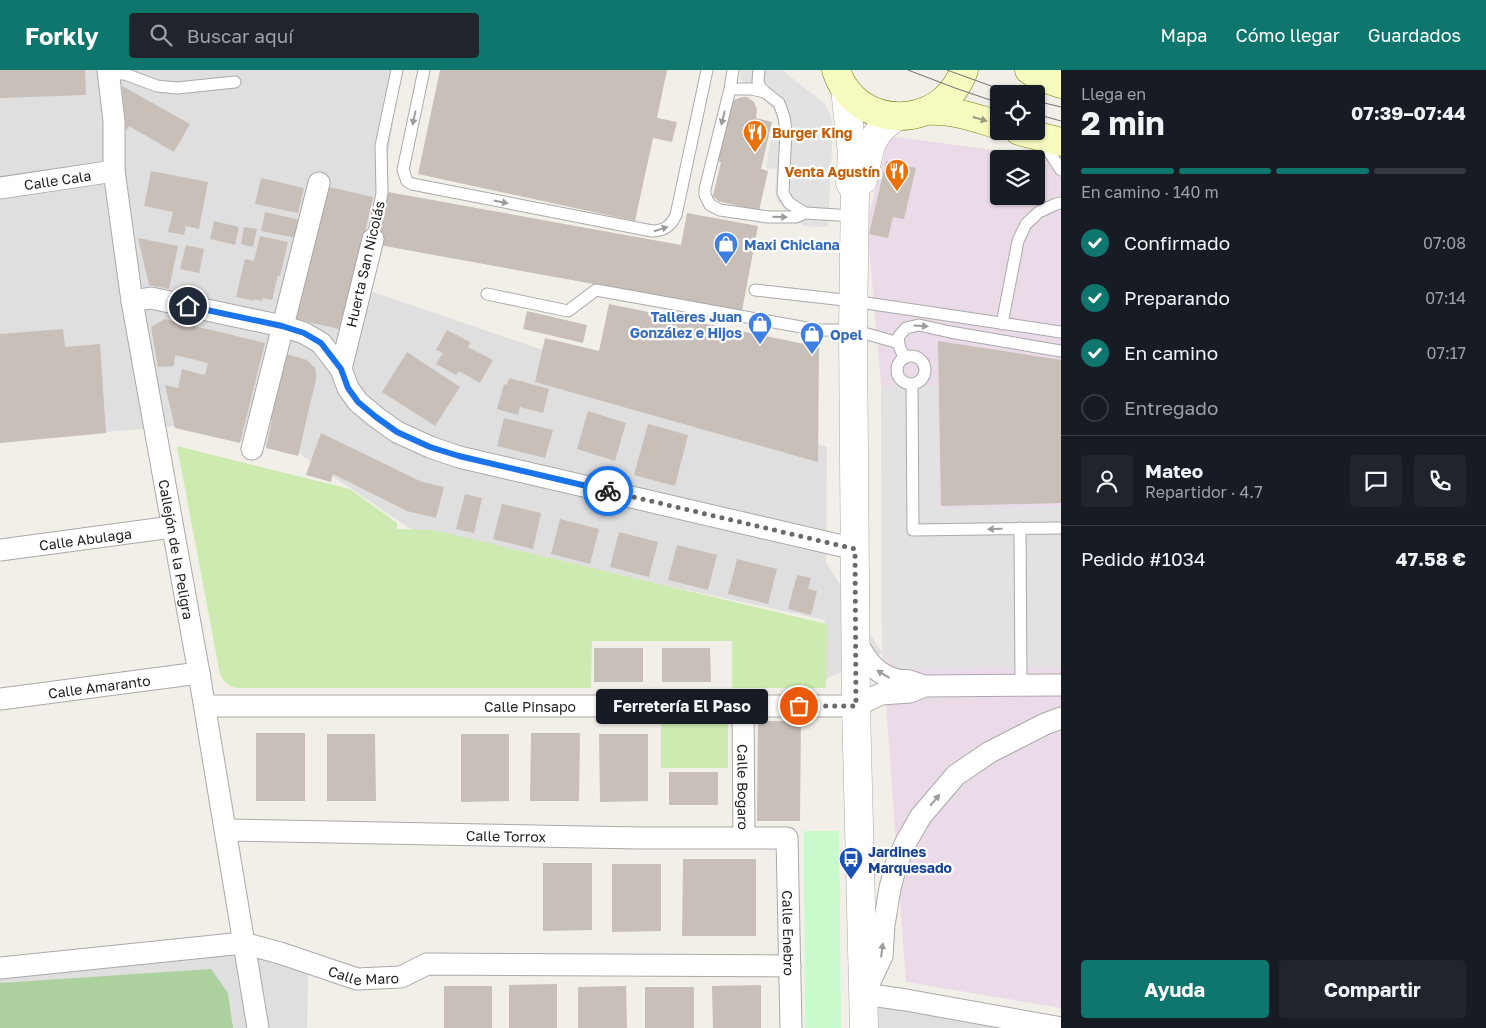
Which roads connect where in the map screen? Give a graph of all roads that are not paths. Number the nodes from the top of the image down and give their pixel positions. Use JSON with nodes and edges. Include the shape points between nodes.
{"nodes":[{"id":1,"x":397,"y":70,"type":"edge"},
{"id":2,"x":424,"y":70,"type":"edge"},
{"id":3,"x":707,"y":70,"type":"edge"},
{"id":4,"x":733,"y":70,"type":"edge"},
{"id":5,"x":759,"y":70,"type":"edge"},
{"id":6,"x":964,"y":70,"type":"edge"},
{"id":7,"x":1029,"y":70,"type":"edge"},
{"id":8,"x":109,"y":72,"type":"edge"},
{"id":9,"x":837,"y":76,"type":"edge"},
{"id":10,"x":235,"y":82,"type":"dead end"},
{"id":11,"x":1061,"y":84,"type":"edge"},
{"id":12,"x":730,"y":89,"type":"junction"},
{"id":13,"x":765,"y":92,"type":"junction"},
{"id":14,"x":926,"y":111,"type":"junction"},
{"id":15,"x":896,"y":117,"type":"junction"},
{"id":16,"x":990,"y":122,"type":"edge"},
{"id":17,"x":1045,"y":138,"type":"edge"},
{"id":18,"x":1034,"y":140,"type":"edge"},
{"id":19,"x":1061,"y":142,"type":"edge"},
{"id":20,"x":1061,"y":170,"type":"edge"},
{"id":21,"x":114,"y":171,"type":"junction"},
{"id":22,"x":318,"y":182,"type":"dead end"},
{"id":23,"x":0,"y":188,"type":"edge"},
{"id":24,"x":855,"y":203,"type":"junction"},
{"id":25,"x":1061,"y":203,"type":"edge"},
{"id":26,"x":805,"y":214,"type":"junction"},
{"id":27,"x":373,"y":239,"type":"joint"},
{"id":28,"x":755,"y":290,"type":"dead end"},
{"id":29,"x":487,"y":294,"type":"dead end"},
{"id":30,"x":132,"y":301,"type":"junction"},
{"id":31,"x":853,"y":302,"type":"junction"},
{"id":32,"x":1002,"y":324,"type":"junction"},
{"id":33,"x":282,"y":326,"type":"junction"},
{"id":34,"x":853,"y":330,"type":"junction"},
{"id":35,"x":1061,"y":332,"type":"edge"},
{"id":36,"x":899,"y":343,"type":"junction"},
{"id":37,"x":1061,"y":351,"type":"edge"},
{"id":38,"x":905,"y":358,"type":"junction"},
{"id":39,"x":341,"y":369,"type":"junction"},
{"id":40,"x":912,"y":384,"type":"junction"},
{"id":41,"x":252,"y":449,"type":"dead end"},
{"id":42,"x":172,"y":527,"type":"junction"},
{"id":43,"x":1020,"y":528,"type":"junction"},
{"id":44,"x":1061,"y":528,"type":"edge"},
{"id":45,"x":855,"y":549,"type":"junction"},
{"id":46,"x":0,"y":550,"type":"edge"},
{"id":47,"x":856,"y":642,"type":"junction"},
{"id":48,"x":199,"y":673,"type":"junction"},
{"id":49,"x":1061,"y":685,"type":"edge"},
{"id":50,"x":924,"y":686,"type":"junction"},
{"id":51,"x":1020,"y":686,"type":"junction"},
{"id":52,"x":0,"y":699,"type":"edge"},
{"id":53,"x":205,"y":706,"type":"junction"},
{"id":54,"x":742,"y":706,"type":"junction"},
{"id":55,"x":856,"y":706,"type":"junction"},
{"id":56,"x":1061,"y":718,"type":"edge"},
{"id":57,"x":226,"y":830,"type":"junction"},
{"id":58,"x":744,"y":838,"type":"junction"},
{"id":59,"x":787,"y":838,"type":"joint"},
{"id":60,"x":243,"y":943,"type":"junction"},
{"id":61,"x":790,"y":966,"type":"junction"},
{"id":62,"x":0,"y":968,"type":"edge"},
{"id":63,"x":864,"y":994,"type":"junction"},
{"id":64,"x":258,"y":1028,"type":"edge"},
{"id":65,"x":791,"y":1028,"type":"edge"},
{"id":66,"x":864,"y":1028,"type":"edge"},
{"id":67,"x":1061,"y":1028,"type":"edge"}],
"edges":[{"from":1,"to":27,"type":"lane","name":"Huerta San Nicolás","via":[[381,146],[382,193]]},
{"from":2,"to":3,"type":"lane","one_way":true,"via":[[403,170],[407,181],[652,231],[670,226],[676,214]]},
{"from":4,"to":12,"type":"lane"},
{"from":5,"to":13,"type":"lane","via":[[758,81]]},
{"from":6,"to":14,"type":"main road","via":[[946,98]]},
{"from":7,"to":11,"type":"main road"},
{"from":8,"to":10,"type":"lane","via":[[157,86],[177,88]]},
{"from":8,"to":21,"type":"street","name":"Callejón de la Peligra","via":[[114,121]]},
{"from":9,"to":15,"type":"main road","via":[[855,100],[868,109]]},
{"from":9,"to":24,"type":"street","via":[[852,153],[850,184]]},
{"from":12,"to":13,"type":"lane"},
{"from":12,"to":26,"type":"lane","one_way":true,"via":[[705,189],[707,200],[720,210],[760,216],[796,217]]},
{"from":13,"to":26,"type":"lane","via":[[779,103],[784,117],[783,193],[788,203]]},
{"from":14,"to":15,"type":"main road"},
{"from":14,"to":16,"type":"main road","one_way":true,"via":[[953,112]]},
{"from":15,"to":24,"type":"street","via":[[876,134]]},
{"from":17,"to":19,"type":"main road"},
{"from":18,"to":20,"type":"lane","via":[[1050,153]]},
{"from":21,"to":23,"type":"street","name":"Calle Cala"},
{"from":21,"to":30,"type":"street","name":"Callejón de la Peligra"},
{"from":22,"to":33,"type":"street"},
{"from":24,"to":26,"type":"lane"},
{"from":24,"to":31,"type":"street"},
{"from":25,"to":32,"type":"lane","via":[[1039,212],[1026,224],[1018,241]]},
{"from":27,"to":39,"type":"street","name":"Huerta San Nicolás"},
{"from":28,"to":31,"type":"lane"},
{"from":29,"to":34,"type":"lane","via":[[568,311],[596,290],[818,330]]},
{"from":30,"to":33,"type":"street","via":[[151,298]]},
{"from":30,"to":42,"type":"street","name":"Callejón de la Peligra"},
{"from":31,"to":32,"type":"lane"},
{"from":31,"to":34,"type":"street"},
{"from":32,"to":35,"type":"lane"},
{"from":33,"to":39,"type":"street","via":[[321,343]]},
{"from":33,"to":41,"type":"street"},
{"from":34,"to":36,"type":"lane"},
{"from":34,"to":45,"type":"street"},
{"from":36,"to":37,"type":"lane","one_way":true,"via":[[906,328],[919,325]]},
{"from":36,"to":38,"type":"lane"},
{"from":38,"to":40,"type":"lane","via":[[900,362],[898,374]]},
{"from":38,"to":40,"type":"lane","via":[[917,357],[924,366],[922,378]]},
{"from":39,"to":45,"type":"street","via":[[358,402],[397,432],[430,447]]},
{"from":43,"to":40,"type":"lane","one_way":true,"via":[[913,530]]},
{"from":42,"to":46,"type":"street","name":"Calle Abulaga"},
{"from":42,"to":48,"type":"street","name":"Callejón de la Peligra"},
{"from":43,"to":44,"type":"lane"},
{"from":43,"to":51,"type":"lane"},
{"from":45,"to":47,"type":"street"},
{"from":50,"to":47,"type":"street","one_way":true,"via":[[887,677],[863,656]]},
{"from":47,"to":55,"type":"street"},
{"from":48,"to":52,"type":"street","name":"Calle Amaranto"},
{"from":48,"to":53,"type":"street","name":"Callejón de la Peligra"},
{"from":49,"to":51,"type":"street"},
{"from":50,"to":51,"type":"street"},
{"from":50,"to":55,"type":"street","via":[[910,692],[881,694]]},
{"from":53,"to":54,"type":"street","name":"Calle Pinsapo"},
{"from":53,"to":57,"type":"street","name":"Callejón de la Peligra"},
{"from":54,"to":55,"type":"street","name":"Calle Pinsapo"},
{"from":54,"to":58,"type":"street","name":"Calle Bogaro"},
{"from":55,"to":63,"type":"street"},
{"from":63,"to":56,"type":"street","one_way":true,"via":[[882,956],[884,925],[896,865],[921,816],[956,774],[990,752]]},
{"from":57,"to":58,"type":"street","name":"Calle Torrox"},
{"from":57,"to":60,"type":"street","name":"Callejón de la Peligra"},
{"from":58,"to":59,"type":"street","name":"Calle Torrox"},
{"from":59,"to":61,"type":"street","name":"Calle Enebro"},
{"from":60,"to":61,"type":"street","name":"Calle Maro","via":[[357,979],[401,977],[427,964]]},
{"from":60,"to":62,"type":"street","name":"Calle Maro"},
{"from":60,"to":64,"type":"street","name":"Callejón de la Peligra"},
{"from":61,"to":65,"type":"street","name":"Calle Enebro"},
{"from":63,"to":66,"type":"street"},
{"from":63,"to":67,"type":"street"}]}
